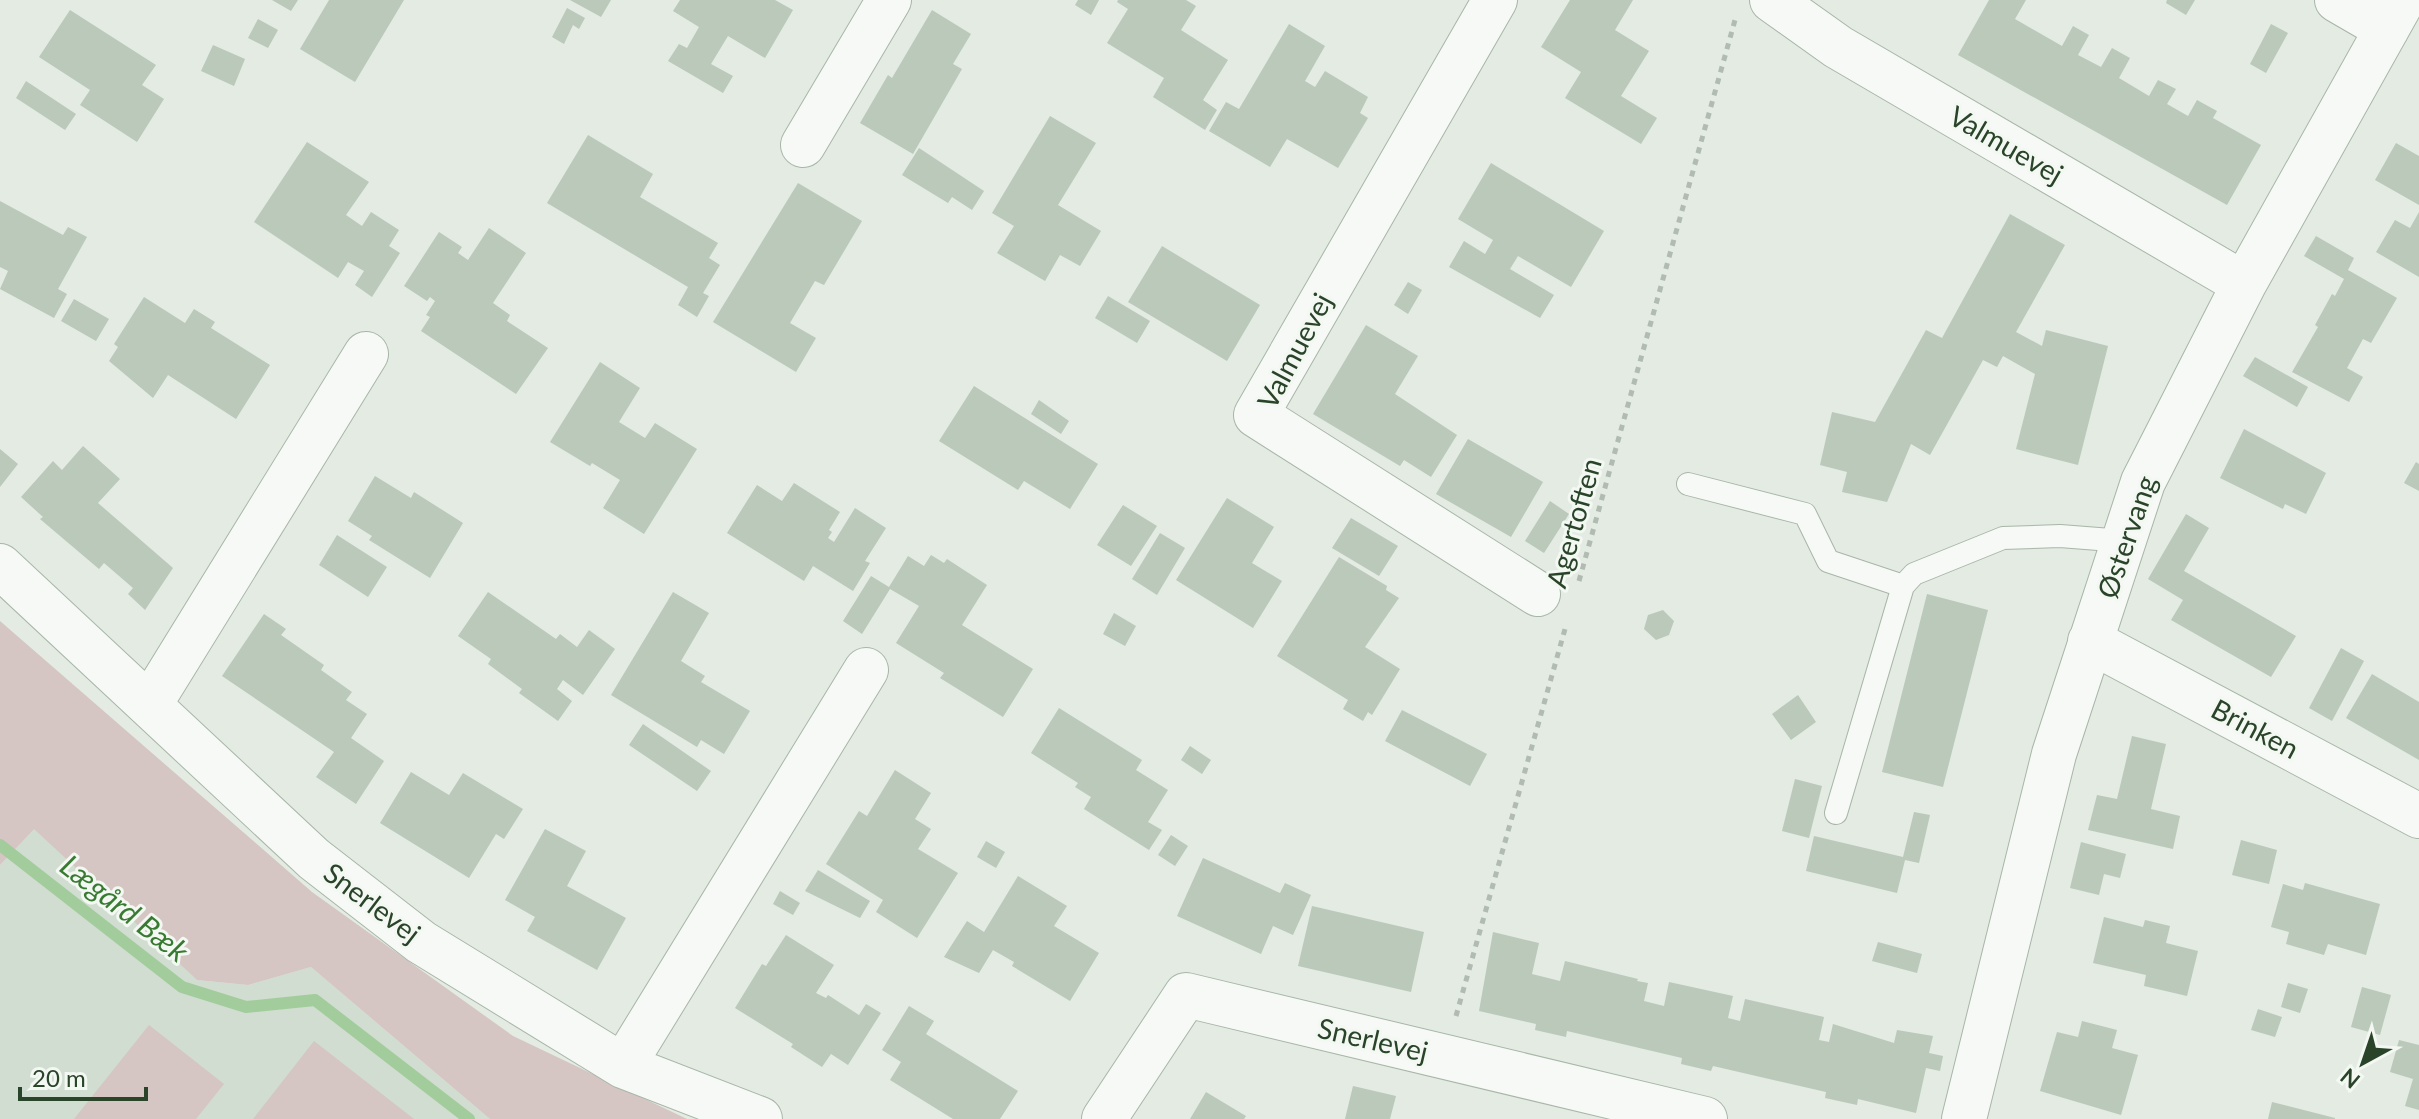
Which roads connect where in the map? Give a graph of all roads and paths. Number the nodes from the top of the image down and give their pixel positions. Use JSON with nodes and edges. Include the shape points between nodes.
{"nodes":[{"id":1,"x":889,"y":0,"type":"edge"},
{"id":2,"x":1495,"y":0,"type":"edge"},
{"id":3,"x":2337,"y":0,"type":"edge"},
{"id":4,"x":1754,"y":8,"type":"edge"},
{"id":5,"x":2395,"y":14,"type":"edge"},
{"id":6,"x":803,"y":145,"type":"dead end"},
{"id":7,"x":2244,"y":284,"type":"junction"},
{"id":8,"x":366,"y":354,"type":"dead end"},
{"id":9,"x":1688,"y":484,"type":"dead end"},
{"id":10,"x":2124,"y":541,"type":"junction"},
{"id":11,"x":0,"y":566,"type":"edge"},
{"id":12,"x":1903,"y":586,"type":"junction"},
{"id":13,"x":1562,"y":597,"type":"junction"},
{"id":14,"x":2090,"y":641,"type":"junction"},
{"id":15,"x":866,"y":670,"type":"dead end"},
{"id":16,"x":150,"y":704,"type":"junction"},
{"id":17,"x":1836,"y":813,"type":"dead end"},
{"id":18,"x":2419,"y":816,"type":"edge"},
{"id":19,"x":1444,"y":1057,"type":"junction"},
{"id":20,"x":623,"y":1066,"type":"junction"},
{"id":21,"x":760,"y":1119,"type":"edge"},
{"id":22,"x":1104,"y":1119,"type":"edge"},
{"id":23,"x":1705,"y":1119,"type":"edge"},
{"id":24,"x":1964,"y":1119,"type":"edge"}],
"edges":[{"from":1,"to":6,"type":"street"},
{"from":2,"to":13,"type":"street","name":"Valmuevej","via":[[1256,415]]},
{"from":3,"to":5,"type":"street"},
{"from":4,"to":7,"type":"street","name":"Valmuevej","via":[[1838,47]]},
{"from":4,"to":13,"type":"path","name":"Agertoften"},
{"from":5,"to":7,"type":"street","name":"Østervang"},
{"from":7,"to":10,"type":"street","name":"Østervang","via":[[2143,482]]},
{"from":8,"to":16,"type":"street"},
{"from":9,"to":12,"type":"lane","via":[[1805,514],[1828,561]]},
{"from":10,"to":12,"type":"lane","via":[[2003,538],[1914,574]]},
{"from":10,"to":14,"type":"street","name":"Østervang"},
{"from":11,"to":16,"type":"street","name":"Snerlevej"},
{"from":12,"to":17,"type":"lane"},
{"from":13,"to":19,"type":"path","name":"Agertoften"},
{"from":14,"to":18,"type":"street","name":"Brinken"},
{"from":14,"to":24,"type":"street","name":"Østervang","via":[[2054,754]]},
{"from":15,"to":20,"type":"street"},
{"from":16,"to":20,"type":"street","name":"Snerlevej","via":[[314,859],[421,942]]},
{"from":19,"to":22,"type":"street","name":"Snerlevej","via":[[1186,995]]},
{"from":19,"to":23,"type":"street","name":"Snerlevej"},
{"from":20,"to":21,"type":"street","name":"Snerlevej"}]}
